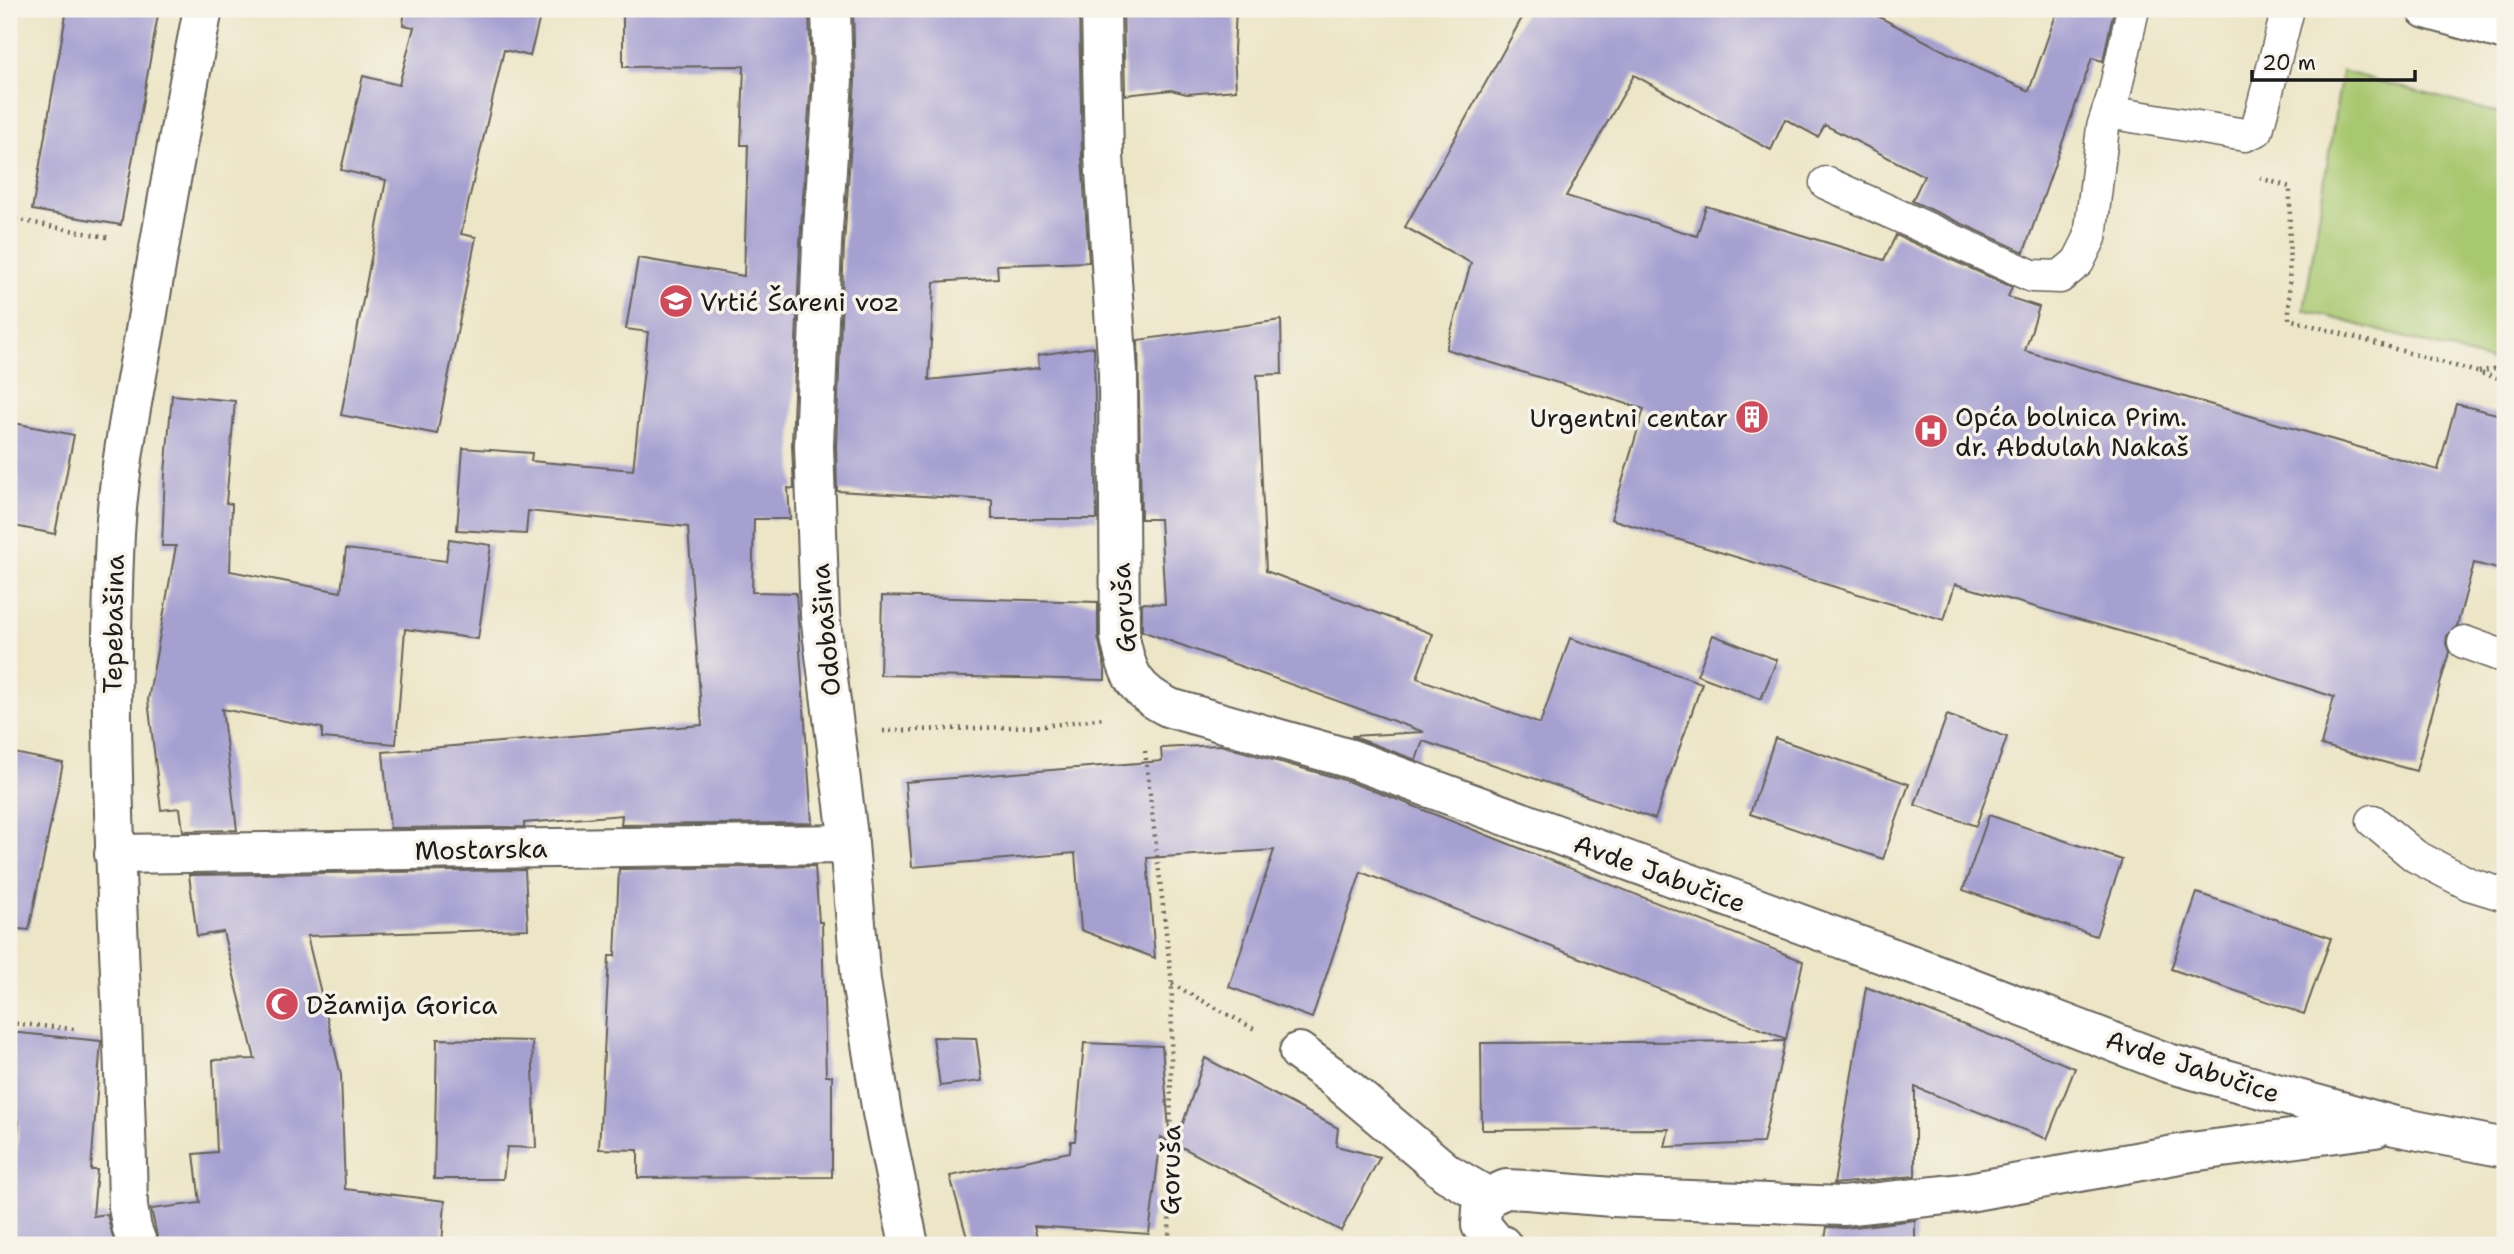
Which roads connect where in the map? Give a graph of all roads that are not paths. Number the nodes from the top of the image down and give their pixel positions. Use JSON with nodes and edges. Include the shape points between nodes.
{"nodes":[{"id":1,"x":203,"y":9,"type":"edge"},
{"id":2,"x":831,"y":9,"type":"edge"},
{"id":3,"x":1101,"y":9,"type":"edge"},
{"id":4,"x":2133,"y":9,"type":"edge"},
{"id":5,"x":2288,"y":9,"type":"edge"},
{"id":6,"x":2426,"y":9,"type":"edge"},
{"id":7,"x":2505,"y":31,"type":"edge"},
{"id":8,"x":2108,"y":112,"type":"junction"},
{"id":9,"x":1826,"y":183,"type":"dead end"},
{"id":10,"x":2464,"y":642,"type":"dead end"},
{"id":11,"x":2505,"y":657,"type":"edge"},
{"id":12,"x":1136,"y":685,"type":"joint"},
{"id":13,"x":2373,"y":821,"type":"dead end"},
{"id":14,"x":849,"y":844,"type":"junction"},
{"id":15,"x":114,"y":854,"type":"junction"},
{"id":16,"x":2505,"y":895,"type":"edge"},
{"id":17,"x":1299,"y":1052,"type":"road end"},
{"id":18,"x":2395,"y":1126,"type":"junction"},
{"id":19,"x":2505,"y":1147,"type":"edge"},
{"id":20,"x":1488,"y":1197,"type":"junction"},
{"id":21,"x":138,"y":1245,"type":"edge"},
{"id":22,"x":909,"y":1245,"type":"edge"},
{"id":23,"x":1502,"y":1245,"type":"edge"}],
"edges":[{"from":1,"to":15,"type":"street","name":"Tepebašina","via":[[127,436],[115,531],[111,656]]},
{"from":2,"to":14,"type":"street","name":"Odobašina","via":[[833,80],[814,446],[820,615]]},
{"from":3,"to":12,"type":"street","name":"Goruša","via":[[1104,156],[1118,373],[1120,637],[1124,661]]},
{"from":4,"to":8,"type":"lane"},
{"from":5,"to":8,"type":"lane","via":[[2257,130],[2245,135]]},
{"from":6,"to":7,"type":"street"},
{"from":8,"to":9,"type":"lane","via":[[2091,238],[2078,262],[2060,277],[2032,276]]},
{"from":10,"to":11,"type":"lane"},
{"from":12,"to":18,"type":"street","name":"Avde Jabučice","via":[[1170,708],[1351,759],[2168,1063]]},
{"from":13,"to":16,"type":"lane","via":[[2415,856],[2469,884]]},
{"from":14,"to":15,"type":"street","name":"Mostarska"},
{"from":14,"to":22,"type":"street","name":"Odobašina","via":[[861,981]]},
{"from":15,"to":21,"type":"street","name":"Tepebašina","via":[[128,1207]]},
{"from":17,"to":20,"type":"street","via":[[1447,1172]]},
{"from":18,"to":19,"type":"street"},
{"from":18,"to":20,"type":"street","name":"Avde Jabučice","via":[[2191,1152],[1963,1193],[1843,1206],[1506,1189]]},
{"from":20,"to":23,"type":"street","via":[[1481,1225]]}]}
